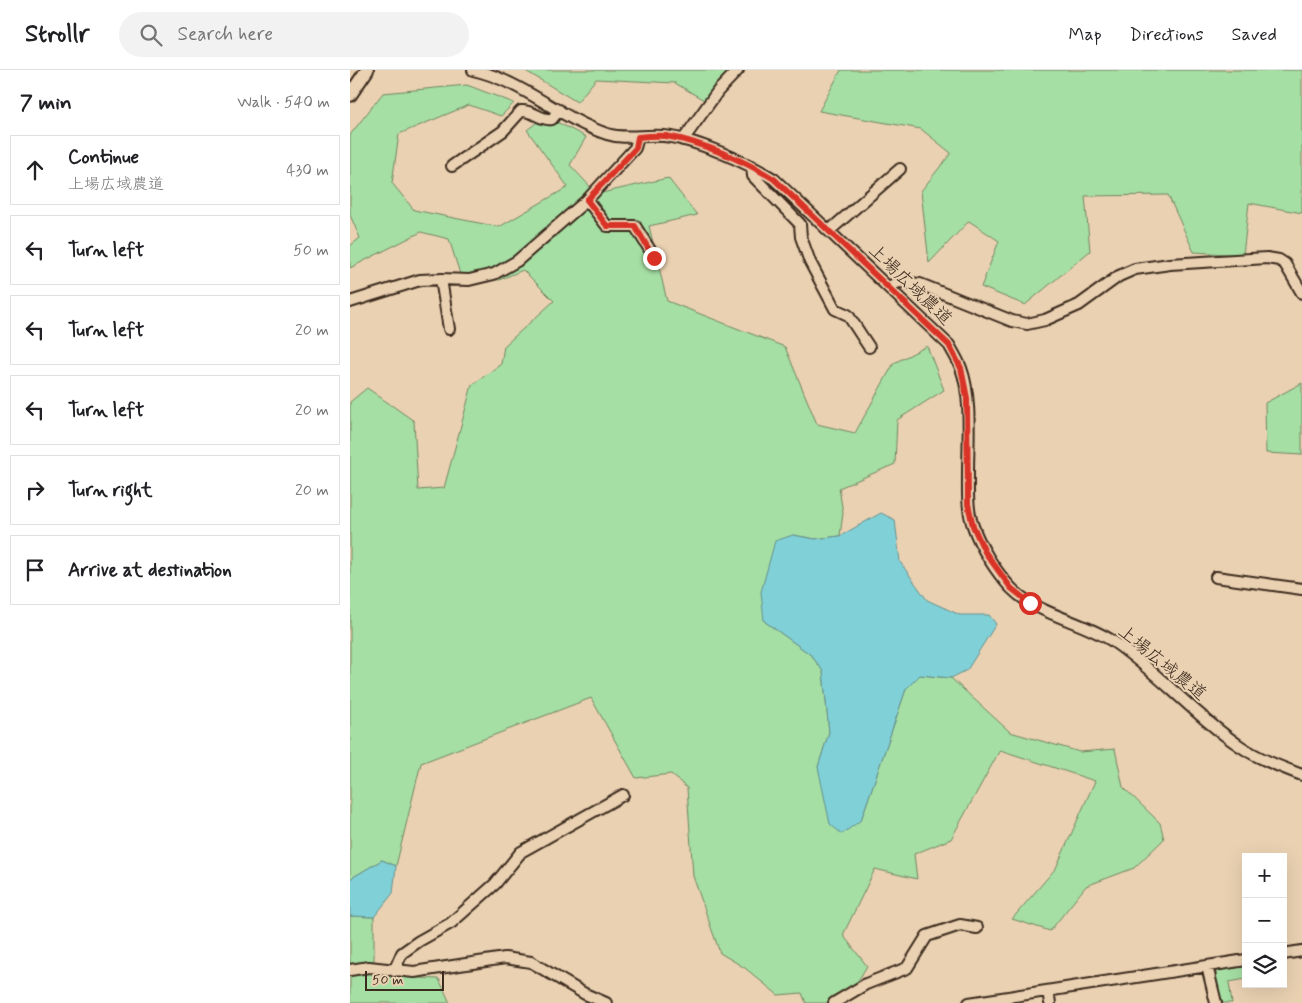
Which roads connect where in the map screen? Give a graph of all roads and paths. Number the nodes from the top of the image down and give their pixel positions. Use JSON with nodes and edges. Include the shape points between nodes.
{"nodes":[{"id":1,"x":367,"y":70,"type":"edge"},
{"id":2,"x":473,"y":70,"type":"edge"},
{"id":3,"x":738,"y":70,"type":"edge"},
{"id":4,"x":350,"y":95,"type":"edge"},
{"id":5,"x":559,"y":110,"type":"junction"},
{"id":6,"x":638,"y":137,"type":"junction"},
{"id":7,"x":683,"y":140,"type":"junction"},
{"id":8,"x":452,"y":166,"type":"dead end"},
{"id":9,"x":752,"y":166,"type":"junction"},
{"id":10,"x":900,"y":169,"type":"dead end"},
{"id":11,"x":587,"y":200,"type":"junction"},
{"id":12,"x":829,"y":231,"type":"junction"},
{"id":13,"x":654,"y":258,"type":"dead end"},
{"id":14,"x":441,"y":278,"type":"junction"},
{"id":15,"x":888,"y":287,"type":"junction"},
{"id":16,"x":1302,"y":293,"type":"edge"},
{"id":17,"x":350,"y":302,"type":"edge"},
{"id":18,"x":449,"y":329,"type":"dead end"},
{"id":19,"x":869,"y":346,"type":"dead end"},
{"id":20,"x":1216,"y":577,"type":"dead end"},
{"id":21,"x":1302,"y":589,"type":"edge"},
{"id":22,"x":1302,"y":775,"type":"edge"},
{"id":23,"x":623,"y":795,"type":"dead end"},
{"id":24,"x":977,"y":928,"type":"dead end"},
{"id":25,"x":1302,"y":951,"type":"edge"},
{"id":26,"x":1287,"y":953,"type":"edge"},
{"id":27,"x":1242,"y":961,"type":"edge"},
{"id":28,"x":1207,"y":966,"type":"junction"},
{"id":29,"x":350,"y":970,"type":"edge"},
{"id":30,"x":394,"y":971,"type":"junction"},
{"id":31,"x":1048,"y":991,"type":"junction"},
{"id":32,"x":606,"y":1003,"type":"edge"},
{"id":33,"x":834,"y":1003,"type":"edge"},
{"id":34,"x":970,"y":1003,"type":"edge"},
{"id":35,"x":1050,"y":1003,"type":"edge"},
{"id":36,"x":1216,"y":1003,"type":"edge"}],
"edges":[{"from":1,"to":4,"type":"main road"},
{"from":2,"to":5,"type":"street","name":"上場広域農道","via":[[515,84]]},
{"from":3,"to":7,"type":"street","via":[[718,91]]},
{"from":5,"to":6,"type":"street","name":"上場広域農道","via":[[585,126],[610,135]]},
{"from":5,"to":8,"type":"street","via":[[552,119],[546,120],[529,110],[521,111],[503,131]]},
{"from":6,"to":7,"type":"street","name":"上場広域農道","via":[[664,136]]},
{"from":6,"to":11,"type":"street","via":[[636,148]]},
{"from":7,"to":9,"type":"street","name":"上場広域農道"},
{"from":9,"to":12,"type":"street","name":"上場広域農道","via":[[774,179]]},
{"from":9,"to":19,"type":"street","via":[[753,176],[800,224],[810,262],[835,309],[848,315]]},
{"from":10,"to":12,"type":"street"},
{"from":11,"to":13,"type":"street","via":[[607,226],[635,226]]},
{"from":11,"to":14,"type":"street","via":[[517,261],[494,274],[469,280]]},
{"from":12,"to":15,"type":"street","name":"上場広域農道"},
{"from":14,"to":17,"type":"street","via":[[420,280]]},
{"from":14,"to":18,"type":"street"},
{"from":15,"to":16,"type":"street","via":[[899,282],[920,284],[1027,324],[1079,305],[1119,276],[1135,269],[1170,264],[1279,260],[1285,264]]},
{"from":15,"to":22,"type":"street","name":"上場広域農道","via":[[949,345],[961,368],[967,398],[968,504],[973,526],[985,552],[1011,588],[1030,603],[1113,642],[1241,747],[1274,765]]},
{"from":20,"to":21,"type":"street"},
{"from":23,"to":30,"type":"street","via":[[522,852],[495,884],[451,923],[402,953]]},
{"from":24,"to":33,"type":"street","via":[[960,925],[927,936],[907,968],[866,984]]},
{"from":25,"to":26,"type":"street"},
{"from":27,"to":28,"type":"street"},
{"from":28,"to":31,"type":"street"},
{"from":28,"to":36,"type":"street"},
{"from":29,"to":30,"type":"street","via":[[369,967]]},
{"from":30,"to":32,"type":"street","via":[[414,972],[505,958],[531,962]]},
{"from":31,"to":34,"type":"street"},
{"from":31,"to":35,"type":"street"}]}
